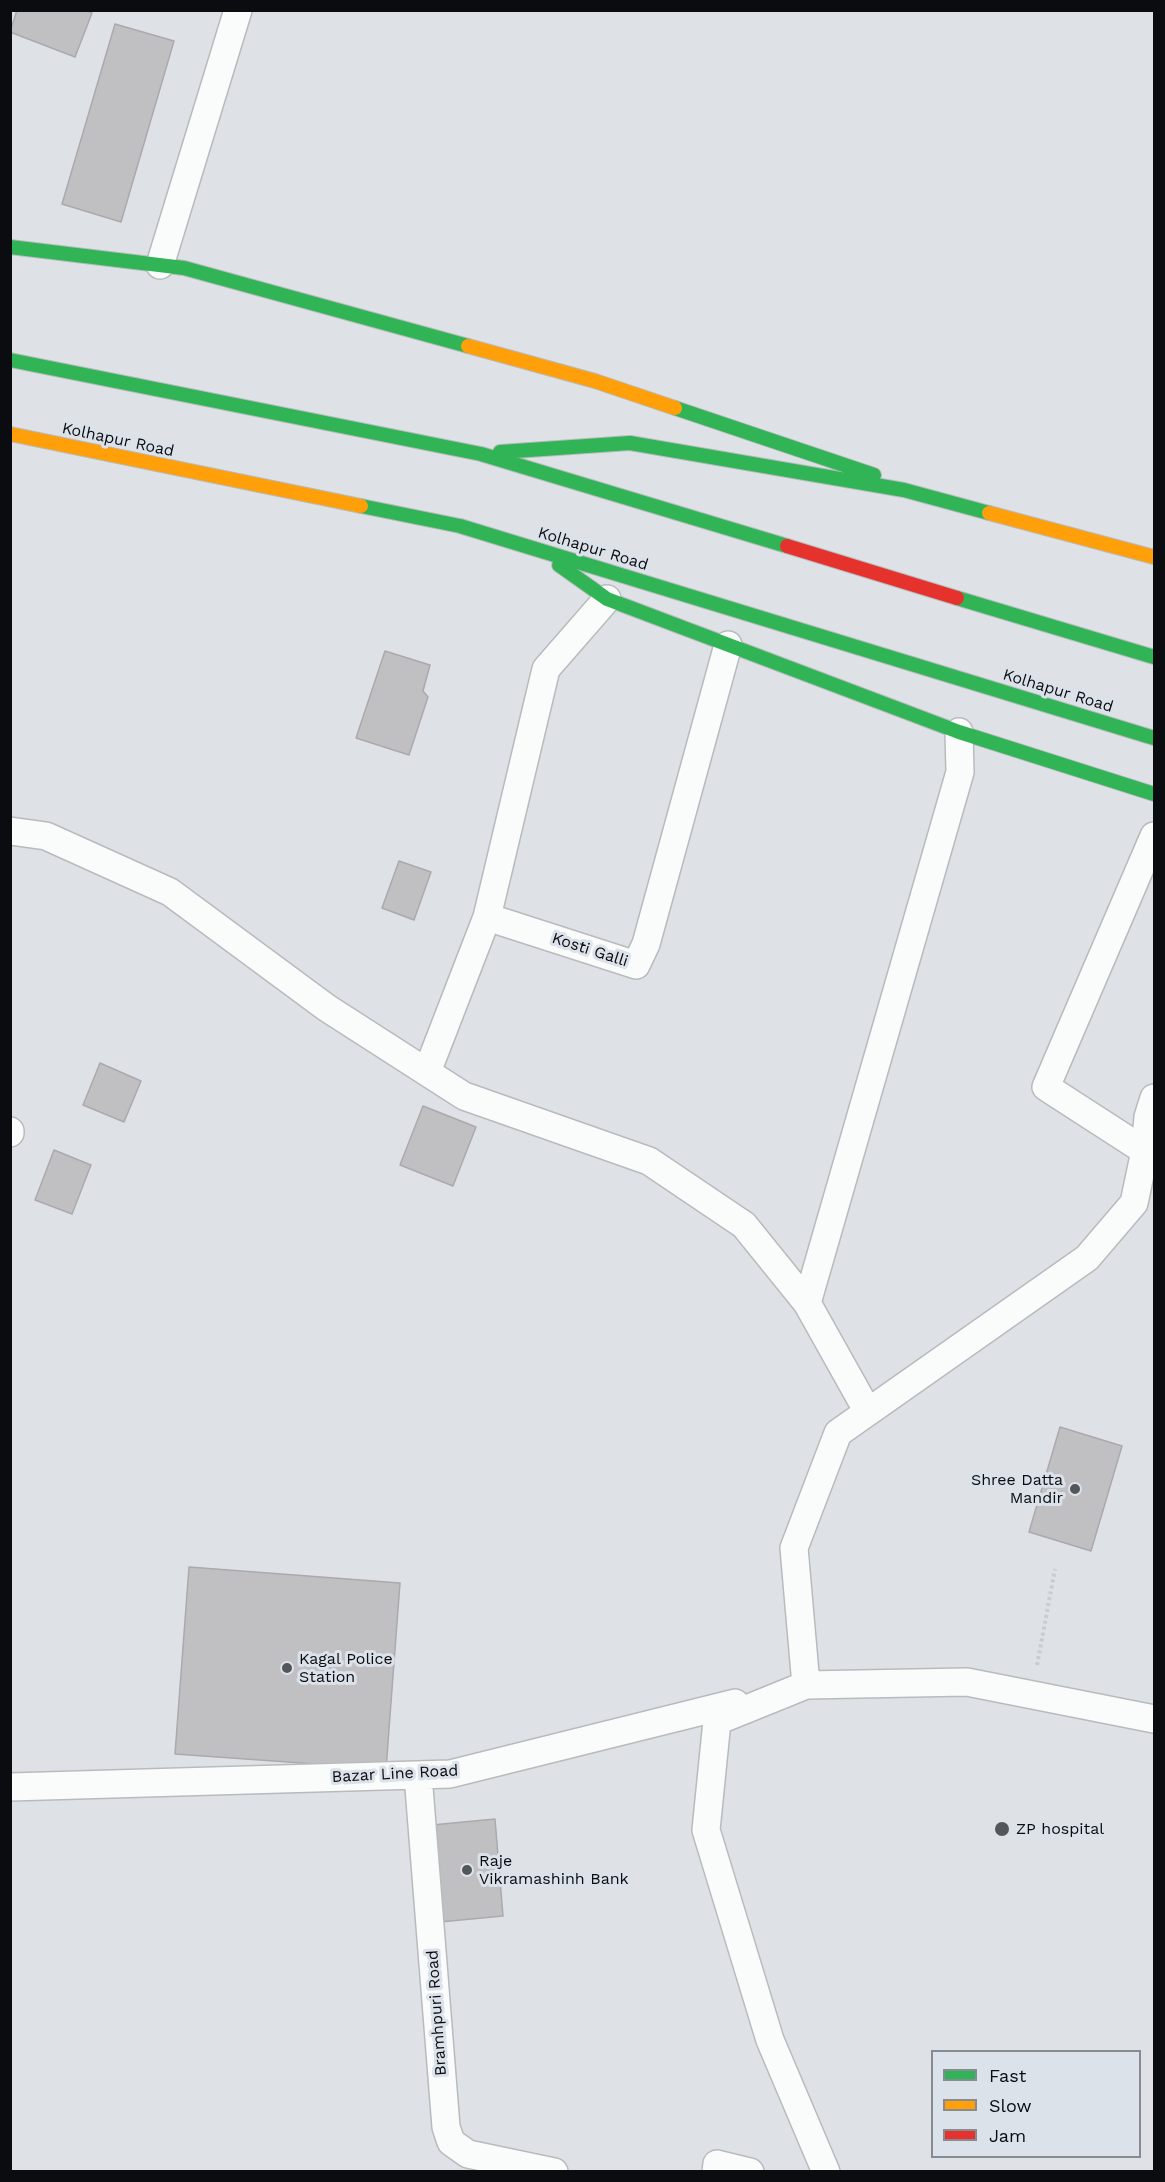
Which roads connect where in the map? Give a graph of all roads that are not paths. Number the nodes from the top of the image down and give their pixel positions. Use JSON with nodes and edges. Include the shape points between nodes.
{"nodes":[{"id":1,"x":238,"y":10,"type":"edge"},
{"id":2,"x":10,"y":247,"type":"edge"},
{"id":3,"x":160,"y":265,"type":"junction"},
{"id":4,"x":10,"y":360,"type":"edge"},
{"id":5,"x":10,"y":434,"type":"edge"},
{"id":6,"x":480,"y":454,"type":"junction"},
{"id":7,"x":973,"y":508,"type":"junction"},
{"id":8,"x":538,"y":550,"type":"junction"},
{"id":9,"x":1155,"y":557,"type":"edge"},
{"id":10,"x":607,"y":599,"type":"junction"},
{"id":11,"x":728,"y":645,"type":"junction"},
{"id":12,"x":1155,"y":657,"type":"edge"},
{"id":13,"x":959,"y":732,"type":"junction"},
{"id":14,"x":1155,"y":738,"type":"edge"},
{"id":15,"x":1155,"y":794,"type":"edge"},
{"id":16,"x":10,"y":831,"type":"edge"},
{"id":17,"x":1155,"y":836,"type":"edge"},
{"id":18,"x":487,"y":917,"type":"junction"},
{"id":19,"x":427,"y":1072,"type":"junction"},
{"id":20,"x":1155,"y":1098,"type":"edge"},
{"id":21,"x":1150,"y":1152,"type":"edge"},
{"id":22,"x":807,"y":1303,"type":"junction"},
{"id":23,"x":868,"y":1413,"type":"junction"},
{"id":24,"x":806,"y":1685,"type":"junction"},
{"id":25,"x":1155,"y":1719,"type":"edge"},
{"id":26,"x":418,"y":1775,"type":"junction"},
{"id":27,"x":10,"y":1787,"type":"edge"},
{"id":28,"x":554,"y":2172,"type":"edge"},
{"id":29,"x":716,"y":2172,"type":"edge"},
{"id":30,"x":750,"y":2172,"type":"edge"},
{"id":31,"x":826,"y":2172,"type":"edge"}],
"edges":[{"from":1,"to":3,"type":"street"},
{"from":2,"to":3,"type":"main road"},
{"from":3,"to":7,"type":"main road","via":[[184,268],[595,381]]},
{"from":4,"to":6,"type":"main road"},
{"from":5,"to":8,"type":"main road","name":"Kolhapur Road","via":[[460,526]]},
{"from":6,"to":7,"type":"main road","via":[[630,443],[904,490]]},
{"from":6,"to":12,"type":"main road"},
{"from":7,"to":9,"type":"main road"},
{"from":8,"to":10,"type":"main road"},
{"from":8,"to":14,"type":"main road","name":"Kolhapur Road"},
{"from":10,"to":11,"type":"main road"},
{"from":10,"to":18,"type":"street","via":[[546,669]]},
{"from":11,"to":13,"type":"main road"},
{"from":11,"to":18,"type":"street","name":"Kosti Galli","via":[[646,944],[636,965]]},
{"from":13,"to":15,"type":"main road"},
{"from":13,"to":22,"type":"street","via":[[960,772]]},
{"from":16,"to":19,"type":"street","via":[[46,836],[170,892],[327,1008]]},
{"from":17,"to":21,"type":"street","via":[[1046,1087]]},
{"from":18,"to":19,"type":"street"},
{"from":19,"to":22,"type":"street","via":[[464,1095],[649,1161],[744,1225]]},
{"from":20,"to":21,"type":"street","via":[[1148,1117]]},
{"from":21,"to":23,"type":"street","via":[[1134,1203],[1088,1258]]},
{"from":22,"to":23,"type":"street"},
{"from":23,"to":24,"type":"street","via":[[838,1433],[794,1548]]},
{"from":24,"to":25,"type":"street","via":[[967,1682]]},
{"from":24,"to":26,"type":"street","name":"Bazar Line Road","via":[[450,1774]]},
{"from":24,"to":31,"type":"street","via":[[717,1721],[706,1830],[770,2040]]},
{"from":26,"to":27,"type":"street","name":"Bazar Line Road"},
{"from":26,"to":28,"type":"street","name":"Bramhpuri Road","via":[[446,2127],[451,2142],[468,2154]]},
{"from":29,"to":30,"type":"street","via":[[717,2164]]}]}
